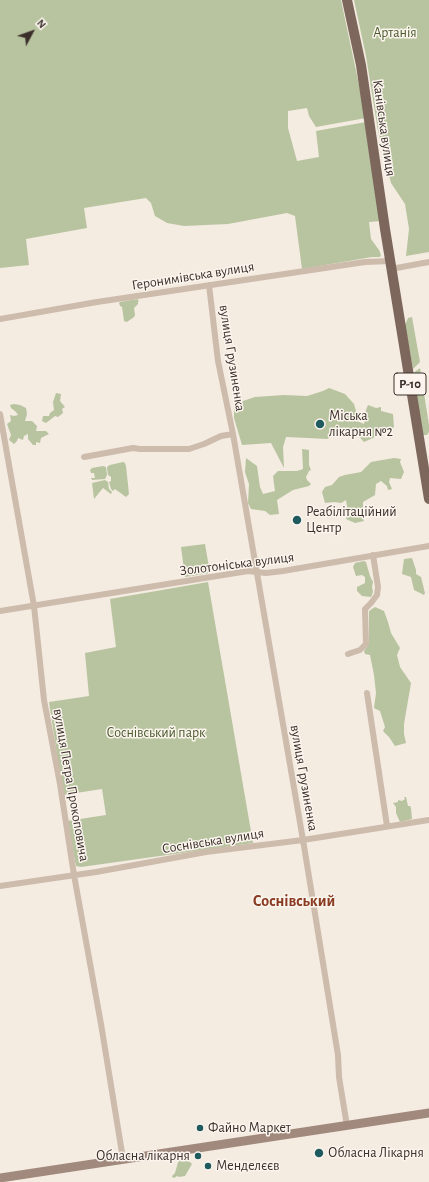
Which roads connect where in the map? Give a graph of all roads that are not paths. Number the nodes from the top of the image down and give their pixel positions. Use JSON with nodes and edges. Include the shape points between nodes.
{"nodes":[{"id":1,"x":347,"y":0,"type":"edge"},
{"id":2,"x":429,"y":262,"type":"edge"},
{"id":3,"x":391,"y":265,"type":"junction"},
{"id":4,"x":209,"y":285,"type":"junction"},
{"id":5,"x":0,"y":319,"type":"edge"},
{"id":6,"x":0,"y":414,"type":"edge"},
{"id":7,"x":233,"y":434,"type":"junction"},
{"id":8,"x":7,"y":450,"type":"junction"},
{"id":9,"x":0,"y":452,"type":"edge"},
{"id":10,"x":84,"y":457,"type":"dead end"},
{"id":11,"x":429,"y":499,"type":"edge"},
{"id":12,"x":429,"y":546,"type":"edge"},
{"id":13,"x":373,"y":555,"type":"junction"},
{"id":14,"x":257,"y":572,"type":"junction"},
{"id":15,"x":34,"y":606,"type":"junction"},
{"id":16,"x":0,"y":611,"type":"edge"},
{"id":17,"x":348,"y":654,"type":"dead end"},
{"id":18,"x":368,"y":693,"type":"dead end"},
{"id":19,"x":429,"y":820,"type":"edge"},
{"id":20,"x":387,"y":826,"type":"junction"},
{"id":21,"x":303,"y":840,"type":"junction"},
{"id":22,"x":74,"y":875,"type":"junction"},
{"id":23,"x":0,"y":886,"type":"edge"},
{"id":24,"x":429,"y":1114,"type":"edge"},
{"id":25,"x":347,"y":1126,"type":"junction"},
{"id":26,"x":123,"y":1159,"type":"junction"},
{"id":27,"x":0,"y":1178,"type":"edge"}],
"edges":[{"from":1,"to":3,"type":"main road","name":"Канівська вулиця","number":"Р-10","via":[[360,65]]},
{"from":2,"to":3,"type":"street","name":"Геронимівська вулиця","via":[[405,266]]},
{"from":3,"to":4,"type":"street","name":"Геронимівська вулиця","via":[[365,262]]},
{"from":3,"to":11,"type":"main road","number":"Р-10"},
{"from":4,"to":5,"type":"street","name":"Геронимівська вулиця"},
{"from":4,"to":7,"type":"street","name":"вулиця Грузиненка","via":[[218,361]]},
{"from":6,"to":8,"type":"street","name":"вулиця Петра Прокоповича"},
{"from":7,"to":10,"type":"street","via":[[221,436],[189,450],[133,448]]},
{"from":7,"to":14,"type":"street","name":"вулиця Грузиненка"},
{"from":8,"to":9,"type":"street"},
{"from":8,"to":15,"type":"street","name":"вулиця Петра Прокоповича"},
{"from":12,"to":13,"type":"street","name":"Золотоніська вулиця"},
{"from":13,"to":14,"type":"street","name":"Золотоніська вулиця","via":[[283,571]]},
{"from":13,"to":17,"type":"street","via":[[378,587],[376,595],[365,609],[366,644],[360,650]]},
{"from":14,"to":15,"type":"street","name":"Золотоніська вулиця"},
{"from":14,"to":21,"type":"street","name":"вулиця Грузиненка"},
{"from":15,"to":16,"type":"street","name":"Золотоніська вулиця"},
{"from":15,"to":22,"type":"street","name":"вулиця Петра Прокоповича","via":[[44,700]]},
{"from":18,"to":20,"type":"street"},
{"from":19,"to":20,"type":"street","name":"Соснівська вулиця"},
{"from":20,"to":21,"type":"street","name":"Соснівська вулиця"},
{"from":21,"to":22,"type":"street","name":"Соснівська вулиця","via":[[206,852]]},
{"from":21,"to":25,"type":"street","name":"вулиця Грузиненка"},
{"from":22,"to":23,"type":"street","name":"Соснівська вулиця"},
{"from":22,"to":26,"type":"street","name":"вулиця Петра Прокоповича"},
{"from":24,"to":25,"type":"street"},
{"from":25,"to":26,"type":"street"},
{"from":26,"to":27,"type":"street"}]}
